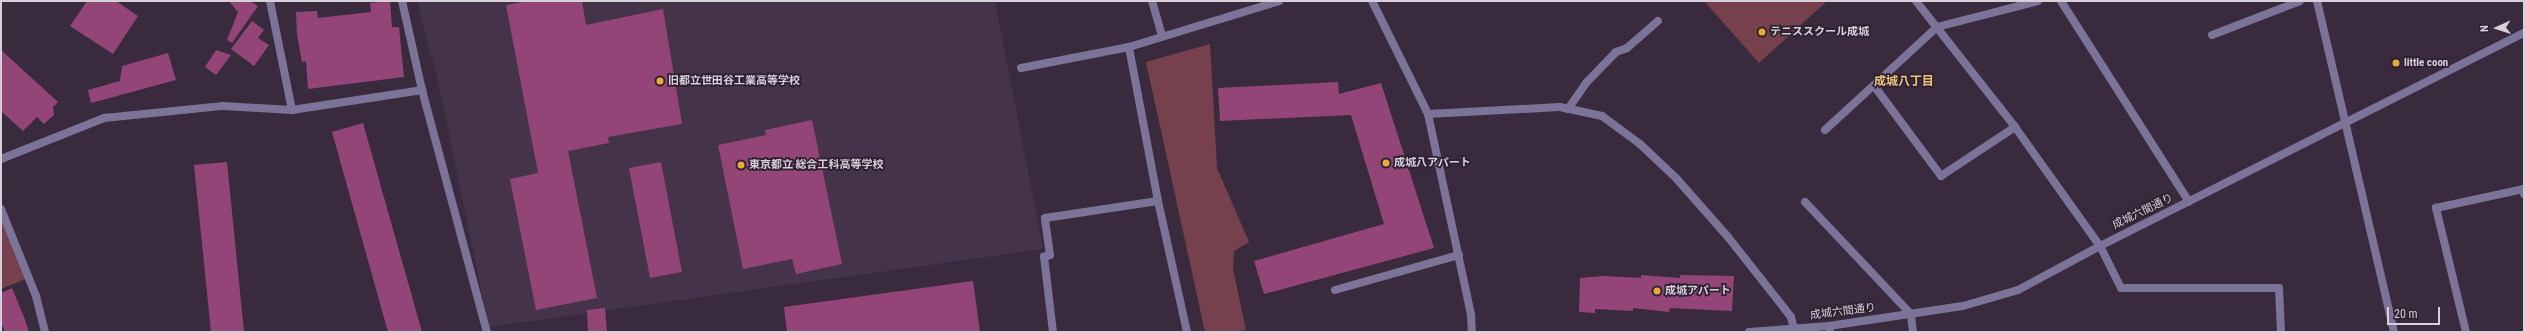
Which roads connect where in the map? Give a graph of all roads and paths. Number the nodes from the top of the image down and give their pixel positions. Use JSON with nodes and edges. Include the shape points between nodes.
{"nodes":[{"id":1,"x":270,"y":1,"type":"edge"},
{"id":2,"x":402,"y":1,"type":"edge"},
{"id":3,"x":1152,"y":1,"type":"edge"},
{"id":4,"x":1279,"y":1,"type":"edge"},
{"id":5,"x":1372,"y":1,"type":"edge"},
{"id":6,"x":1916,"y":1,"type":"edge"},
{"id":7,"x":2038,"y":1,"type":"edge"},
{"id":8,"x":2061,"y":1,"type":"edge"},
{"id":9,"x":2300,"y":1,"type":"edge"},
{"id":10,"x":2317,"y":1,"type":"edge"},
{"id":11,"x":1658,"y":21,"type":"dead end"},
{"id":12,"x":1937,"y":27,"type":"junction"},
{"id":13,"x":2524,"y":34,"type":"edge"},
{"id":14,"x":2212,"y":35,"type":"dead end"},
{"id":15,"x":1162,"y":36,"type":"junction"},
{"id":16,"x":1129,"y":47,"type":"junction"},
{"id":17,"x":1021,"y":68,"type":"dead end"},
{"id":18,"x":1875,"y":87,"type":"junction"},
{"id":19,"x":422,"y":90,"type":"junction"},
{"id":20,"x":1568,"y":109,"type":"junction"},
{"id":21,"x":292,"y":110,"type":"junction"},
{"id":22,"x":1428,"y":114,"type":"junction"},
{"id":23,"x":2344,"y":125,"type":"junction"},
{"id":24,"x":2015,"y":127,"type":"junction"},
{"id":25,"x":1825,"y":130,"type":"dead end"},
{"id":26,"x":1,"y":159,"type":"edge"},
{"id":27,"x":2523,"y":192,"type":"edge"},
{"id":28,"x":1158,"y":201,"type":"junction"},
{"id":29,"x":1805,"y":202,"type":"dead end"},
{"id":30,"x":2189,"y":202,"type":"junction"},
{"id":31,"x":1,"y":209,"type":"edge"},
{"id":32,"x":2100,"y":246,"type":"junction"},
{"id":33,"x":1459,"y":255,"type":"junction"},
{"id":34,"x":1334,"y":290,"type":"dead end"},
{"id":35,"x":1911,"y":314,"type":"junction"},
{"id":36,"x":1794,"y":329,"type":"junction"},
{"id":37,"x":1830,"y":329,"type":"edge"},
{"id":38,"x":45,"y":332,"type":"edge"},
{"id":39,"x":487,"y":332,"type":"edge"},
{"id":40,"x":1053,"y":332,"type":"edge"},
{"id":41,"x":1187,"y":332,"type":"edge"},
{"id":42,"x":1472,"y":332,"type":"edge"},
{"id":43,"x":1749,"y":332,"type":"edge"},
{"id":44,"x":1913,"y":332,"type":"edge"},
{"id":45,"x":2281,"y":332,"type":"edge"},
{"id":46,"x":2394,"y":332,"type":"edge"},
{"id":47,"x":2466,"y":332,"type":"edge"}],
"edges":[{"from":1,"to":21,"type":"street"},
{"from":2,"to":19,"type":"street"},
{"from":3,"to":15,"type":"street"},
{"from":4,"to":15,"type":"street"},
{"from":5,"to":22,"type":"street"},
{"from":6,"to":12,"type":"street"},
{"from":7,"to":12,"type":"street"},
{"from":8,"to":30,"type":"street"},
{"from":9,"to":14,"type":"street"},
{"from":10,"to":23,"type":"street"},
{"from":11,"to":20,"type":"street","via":[[1627,48],[1616,52],[1586,83]]},
{"from":12,"to":18,"type":"street"},
{"from":12,"to":24,"type":"street"},
{"from":13,"to":23,"type":"street","name":"成城六間通り"},
{"from":15,"to":16,"type":"street"},
{"from":16,"to":17,"type":"street"},
{"from":16,"to":28,"type":"street"},
{"from":18,"to":24,"type":"street","via":[[1941,176]]},
{"from":18,"to":25,"type":"street"},
{"from":19,"to":21,"type":"street"},
{"from":19,"to":39,"type":"street"},
{"from":20,"to":22,"type":"street","via":[[1560,107]]},
{"from":20,"to":36,"type":"street","via":[[1602,116],[1640,144],[1671,173],[1728,237],[1784,308],[1791,317]]},
{"from":21,"to":26,"type":"street","via":[[223,106],[104,118]]},
{"from":22,"to":33,"type":"street"},
{"from":23,"to":30,"type":"street","name":"成城六間通り"},
{"from":23,"to":46,"type":"street"},
{"from":24,"to":32,"type":"street"},
{"from":27,"to":47,"type":"street","via":[[2436,208]]},
{"from":28,"to":40,"type":"street","via":[[1046,218],[1050,256],[1044,256]]},
{"from":28,"to":41,"type":"street"},
{"from":29,"to":35,"type":"street"},
{"from":30,"to":32,"type":"street","name":"成城六間通り"},
{"from":31,"to":38,"type":"street","via":[[36,296]]},
{"from":32,"to":35,"type":"street","name":"成城六間通り","via":[[2018,290],[1962,306]]},
{"from":32,"to":45,"type":"street","via":[[2121,288],[2279,288]]},
{"from":33,"to":34,"type":"street"},
{"from":33,"to":42,"type":"street"},
{"from":35,"to":37,"type":"street","name":"成城六間通り"},
{"from":35,"to":44,"type":"street"},
{"from":36,"to":37,"type":"street","name":"成城六間通り"},
{"from":36,"to":43,"type":"street","name":"成城六間通り"}]}
